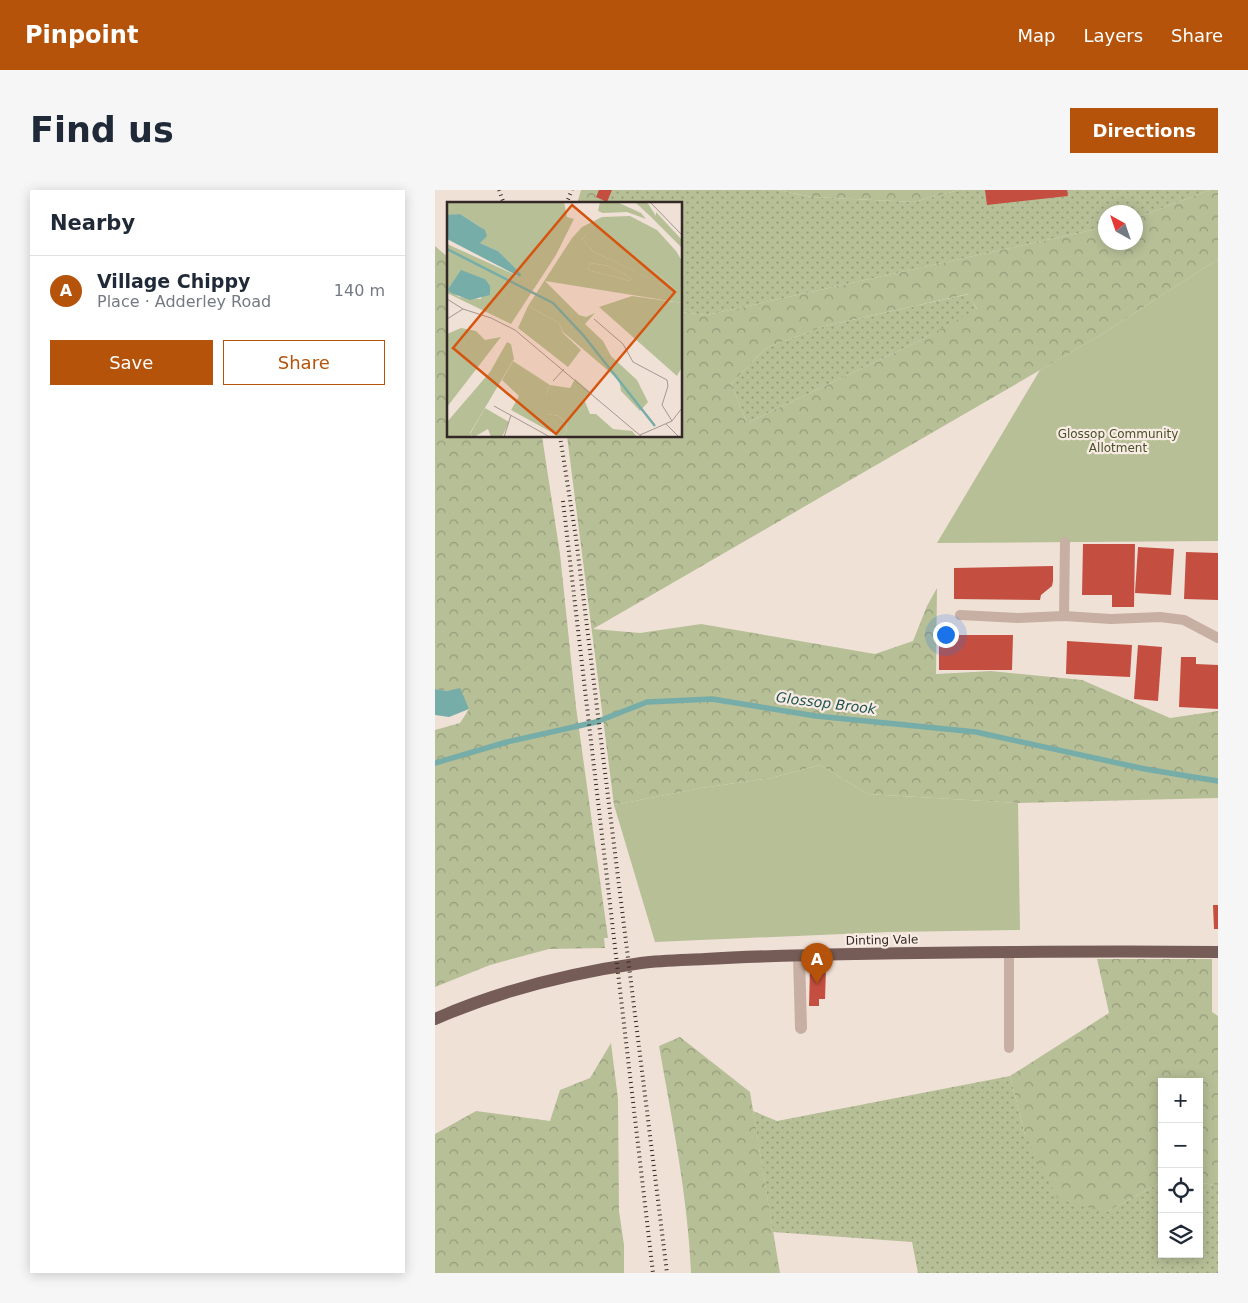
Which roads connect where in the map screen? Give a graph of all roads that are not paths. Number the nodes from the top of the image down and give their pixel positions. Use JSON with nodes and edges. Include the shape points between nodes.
{"nodes":[{"id":1,"x":1065,"y":542,"type":"dead end"},
{"id":2,"x":960,"y":615,"type":"dead end"},
{"id":3,"x":1064,"y":616,"type":"junction"},
{"id":4,"x":1218,"y":638,"type":"edge"},
{"id":5,"x":1009,"y":951,"type":"junction"},
{"id":6,"x":1218,"y":952,"type":"edge"},
{"id":7,"x":799,"y":956,"type":"junction"},
{"id":8,"x":435,"y":1019,"type":"edge"},
{"id":9,"x":801,"y":1028,"type":"dead end"},
{"id":10,"x":1009,"y":1048,"type":"dead end"}],
"edges":[{"from":1,"to":3,"type":"lane"},
{"from":2,"to":3,"type":"lane"},
{"from":3,"to":4,"type":"lane","via":[[1184,620]]},
{"from":5,"to":6,"type":"main road","name":"Dinting Vale"},
{"from":5,"to":7,"type":"main road","name":"Dinting Vale"},
{"from":5,"to":10,"type":"lane"},
{"from":7,"to":8,"type":"main road","name":"Dinting Vale","via":[[653,962],[588,972],[536,983]]},
{"from":7,"to":9,"type":"street"}]}
